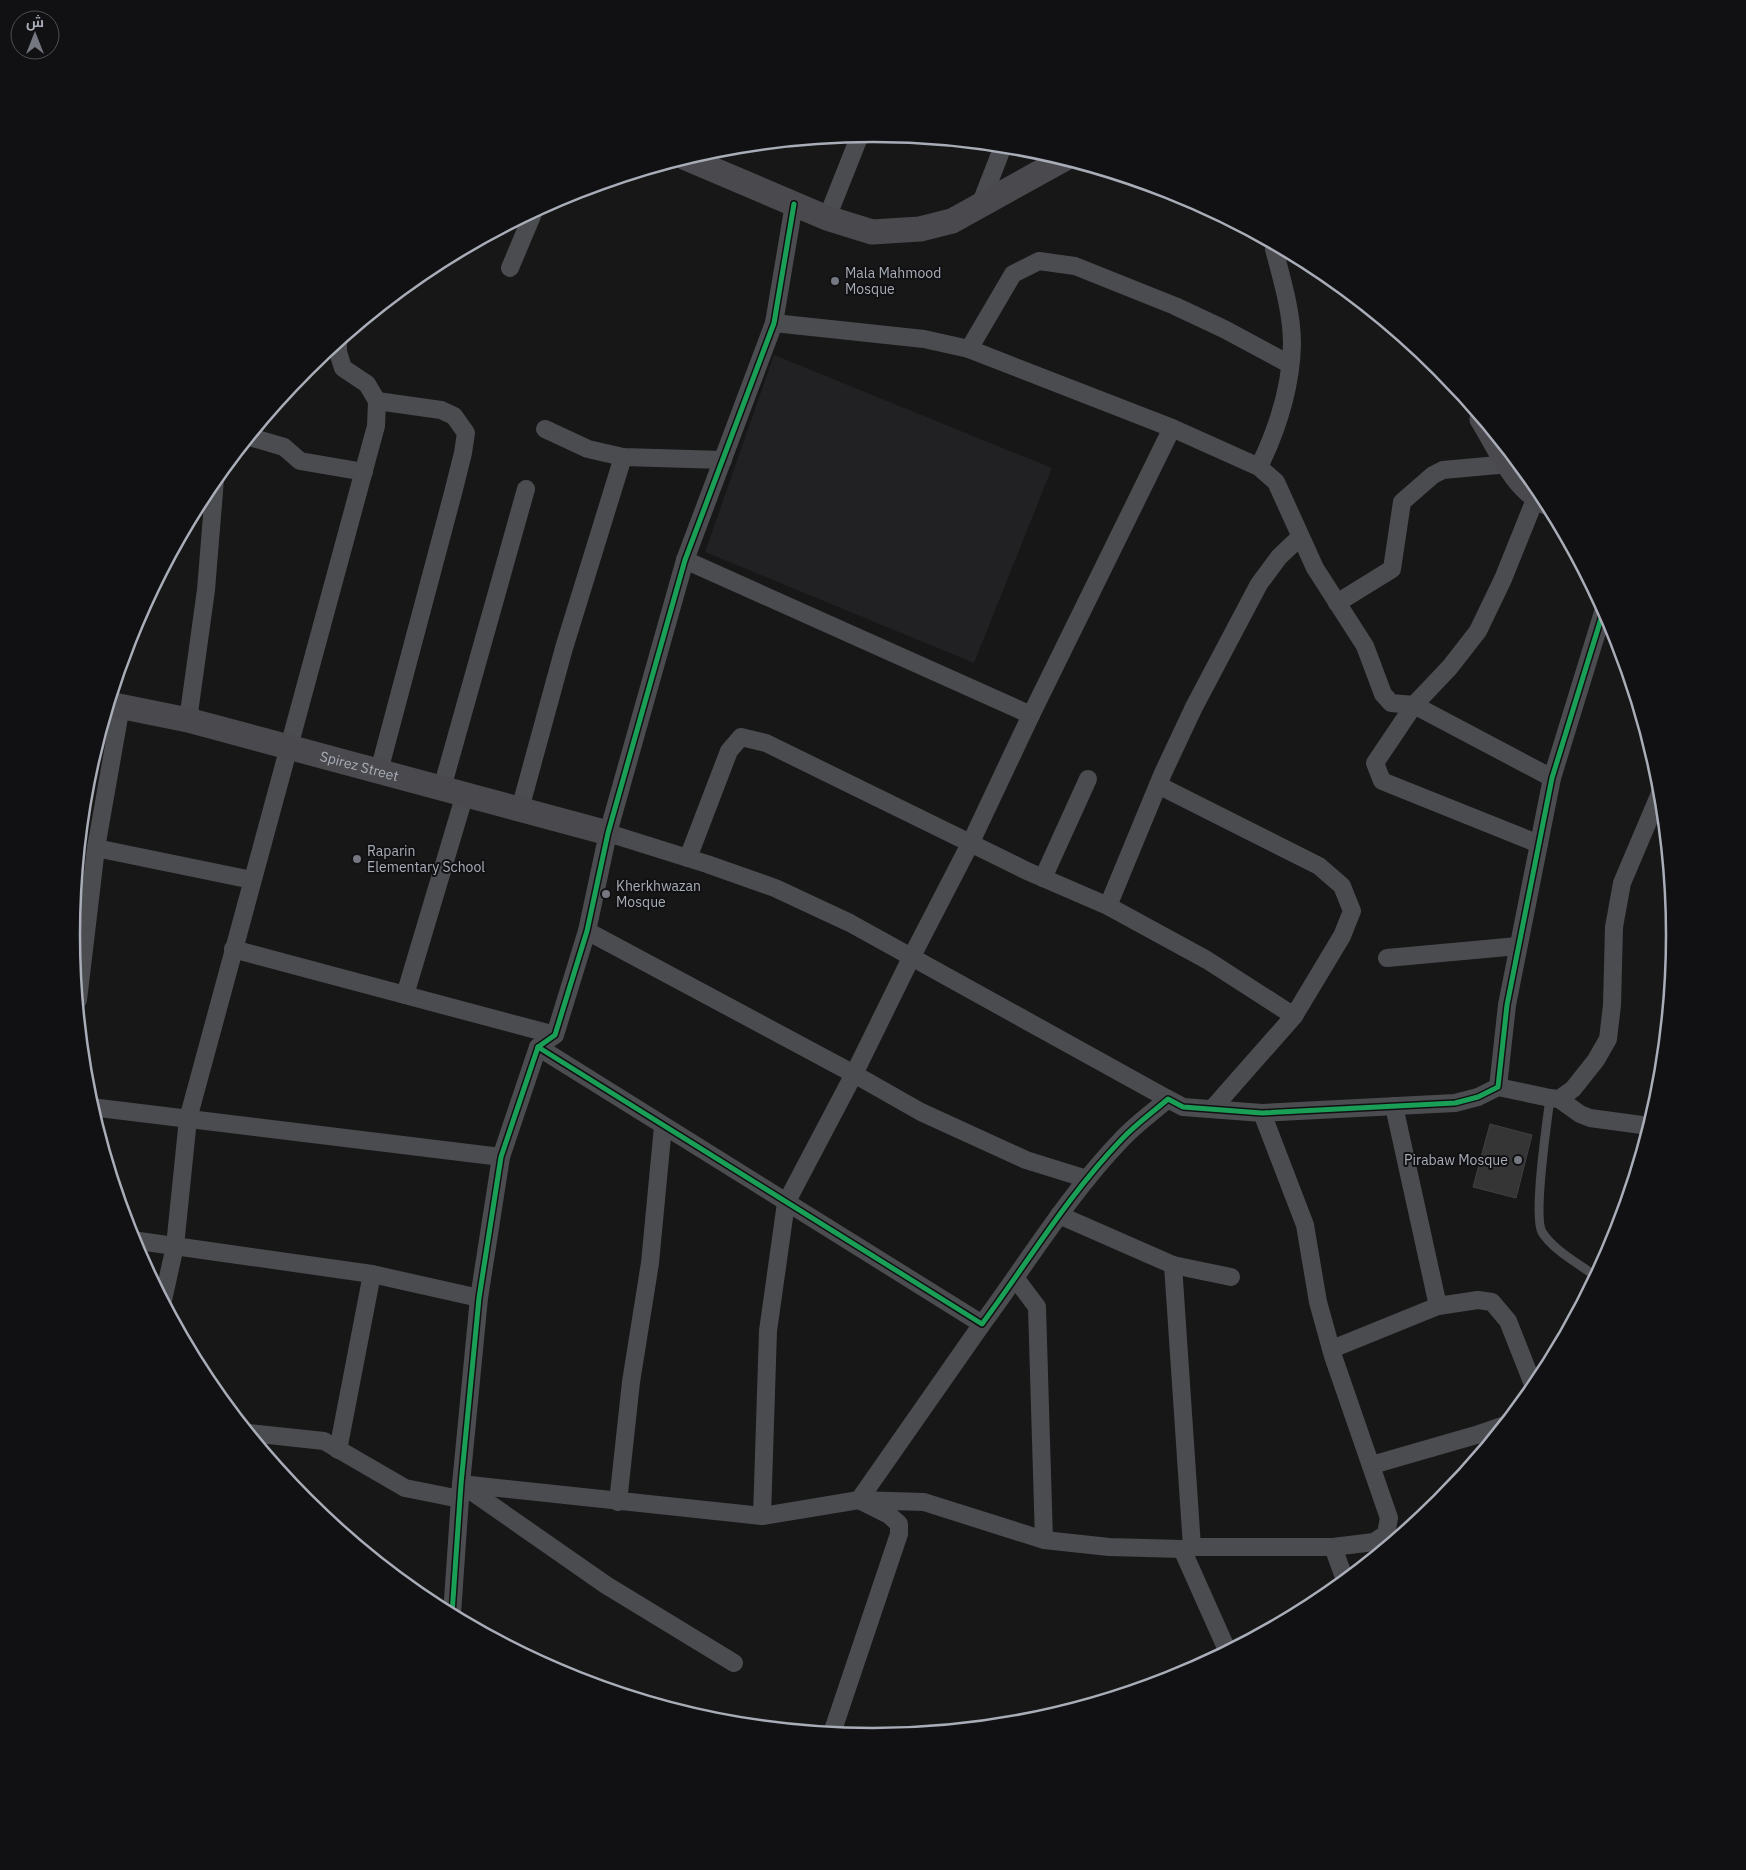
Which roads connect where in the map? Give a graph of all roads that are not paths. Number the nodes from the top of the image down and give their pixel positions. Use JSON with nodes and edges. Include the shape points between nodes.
{"nodes":[{"id":1,"x":857,"y":143,"type":"edge"},
{"id":2,"x":1000,"y":153,"type":"edge"},
{"id":3,"x":704,"y":160,"type":"edge"},
{"id":4,"x":1054,"y":163,"type":"edge"},
{"id":5,"x":794,"y":204,"type":"junction"},
{"id":6,"x":979,"y":208,"type":"junction"},
{"id":7,"x":827,"y":218,"type":"junction"},
{"id":8,"x":530,"y":220,"type":"edge"},
{"id":9,"x":1274,"y":251,"type":"edge"},
{"id":10,"x":510,"y":268,"type":"dead end"},
{"id":11,"x":774,"y":323,"type":"junction"},
{"id":12,"x":969,"y":349,"type":"junction"},
{"id":13,"x":338,"y":350,"type":"edge"},
{"id":14,"x":1289,"y":364,"type":"junction"},
{"id":15,"x":377,"y":401,"type":"junction"},
{"id":16,"x":1172,"y":428,"type":"junction"},
{"id":17,"x":545,"y":429,"type":"dead end"},
{"id":18,"x":256,"y":438,"type":"edge"},
{"id":19,"x":623,"y":457,"type":"junction"},
{"id":20,"x":723,"y":460,"type":"junction"},
{"id":21,"x":1259,"y":466,"type":"junction"},
{"id":22,"x":364,"y":472,"type":"junction"},
{"id":23,"x":1524,"y":483,"type":"edge"},
{"id":24,"x":1526,"y":486,"type":"edge"},
{"id":25,"x":526,"y":488,"type":"dead end"},
{"id":26,"x":214,"y":494,"type":"edge"},
{"id":27,"x":1300,"y":537,"type":"junction"},
{"id":28,"x":685,"y":560,"type":"junction"},
{"id":29,"x":1337,"y":603,"type":"junction"},
{"id":30,"x":1601,"y":620,"type":"edge"},
{"id":31,"x":115,"y":705,"type":"edge"},
{"id":32,"x":1414,"y":705,"type":"junction"},
{"id":33,"x":1031,"y":715,"type":"junction"},
{"id":34,"x":188,"y":720,"type":"junction"},
{"id":35,"x":288,"y":746,"type":"junction"},
{"id":36,"x":379,"y":771,"type":"junction"},
{"id":37,"x":1552,"y":778,"type":"junction"},
{"id":38,"x":1088,"y":779,"type":"dead end"},
{"id":39,"x":1158,"y":785,"type":"junction"},
{"id":40,"x":454,"y":791,"type":"junction"},
{"id":41,"x":1655,"y":804,"type":"edge"},
{"id":42,"x":520,"y":809,"type":"junction"},
{"id":43,"x":608,"y":833,"type":"junction"},
{"id":44,"x":971,"y":842,"type":"junction"},
{"id":45,"x":1539,"y":844,"type":"junction"},
{"id":46,"x":96,"y":848,"type":"junction"},
{"id":47,"x":688,"y":858,"type":"junction"},
{"id":48,"x":1044,"y":878,"type":"junction"},
{"id":49,"x":252,"y":880,"type":"junction"},
{"id":50,"x":1108,"y":906,"type":"junction"},
{"id":51,"x":587,"y":931,"type":"junction"},
{"id":52,"x":1518,"y":946,"type":"junction"},
{"id":53,"x":233,"y":949,"type":"junction"},
{"id":54,"x":911,"y":958,"type":"junction"},
{"id":55,"x":1386,"y":958,"type":"dead end"},
{"id":56,"x":81,"y":971,"type":"edge"},
{"id":57,"x":405,"y":995,"type":"junction"},
{"id":58,"x":1294,"y":1016,"type":"junction"},
{"id":59,"x":555,"y":1035,"type":"junction"},
{"id":60,"x":538,"y":1047,"type":"junction"},
{"id":61,"x":854,"y":1074,"type":"junction"},
{"id":62,"x":1498,"y":1087,"type":"junction"},
{"id":63,"x":1168,"y":1099,"type":"junction"},
{"id":64,"x":1554,"y":1099,"type":"junction"},
{"id":65,"x":1394,"y":1106,"type":"junction"},
{"id":66,"x":99,"y":1108,"type":"edge"},
{"id":67,"x":1213,"y":1108,"type":"junction"},
{"id":68,"x":1262,"y":1113,"type":"junction"},
{"id":69,"x":188,"y":1119,"type":"junction"},
{"id":70,"x":1643,"y":1125,"type":"edge"},
{"id":71,"x":663,"y":1126,"type":"junction"},
{"id":72,"x":501,"y":1157,"type":"junction"},
{"id":73,"x":1087,"y":1179,"type":"junction"},
{"id":74,"x":786,"y":1203,"type":"junction"},
{"id":75,"x":1059,"y":1215,"type":"junction"},
{"id":76,"x":142,"y":1241,"type":"edge"},
{"id":77,"x":175,"y":1246,"type":"junction"},
{"id":78,"x":1173,"y":1265,"type":"junction"},
{"id":79,"x":1590,"y":1272,"type":"edge"},
{"id":80,"x":372,"y":1274,"type":"junction"},
{"id":81,"x":1231,"y":1276,"type":"dead end"},
{"id":82,"x":1016,"y":1279,"type":"junction"},
{"id":83,"x":165,"y":1292,"type":"edge"},
{"id":84,"x":479,"y":1298,"type":"junction"},
{"id":85,"x":1438,"y":1306,"type":"junction"},
{"id":86,"x":982,"y":1324,"type":"junction"},
{"id":87,"x":1332,"y":1349,"type":"junction"},
{"id":88,"x":1530,"y":1378,"type":"edge"},
{"id":89,"x":1492,"y":1430,"type":"edge"},
{"id":90,"x":257,"y":1434,"type":"edge"},
{"id":91,"x":338,"y":1450,"type":"junction"},
{"id":92,"x":1372,"y":1465,"type":"junction"},
{"id":93,"x":461,"y":1492,"type":"junction"},
{"id":94,"x":859,"y":1500,"type":"junction"},
{"id":95,"x":618,"y":1502,"type":"junction"},
{"id":96,"x":762,"y":1516,"type":"junction"},
{"id":97,"x":1044,"y":1540,"type":"junction"},
{"id":98,"x":1333,"y":1547,"type":"junction"},
{"id":99,"x":1187,"y":1548,"type":"junction"},
{"id":100,"x":1343,"y":1574,"type":"edge"},
{"id":101,"x":453,"y":1607,"type":"edge"},
{"id":102,"x":1225,"y":1645,"type":"edge"},
{"id":103,"x":734,"y":1663,"type":"dead end"},
{"id":104,"x":834,"y":1727,"type":"edge"}],
"edges":[{"from":1,"to":7,"type":"street"},
{"from":2,"to":6,"type":"street"},
{"from":3,"to":5,"type":"main road"},
{"from":4,"to":6,"type":"main road"},
{"from":5,"to":7,"type":"main road"},
{"from":5,"to":11,"type":"street"},
{"from":6,"to":7,"type":"main road","via":[[952,221],[920,229],[872,232]]},
{"from":8,"to":10,"type":"street"},
{"from":9,"to":14,"type":"street","via":[[1289,318],[1292,344]]},
{"from":11,"to":12,"type":"street","via":[[924,340]]},
{"from":11,"to":20,"type":"street"},
{"from":12,"to":14,"type":"street","via":[[1013,274],[1039,261],[1074,266],[1175,306]]},
{"from":12,"to":16,"type":"street"},
{"from":13,"to":15,"type":"street","via":[[343,368],[368,384]]},
{"from":14,"to":21,"type":"street","via":[[1280,419]]},
{"from":15,"to":22,"type":"street","via":[[376,426]]},
{"from":15,"to":36,"type":"street","via":[[441,410],[454,416],[466,433],[453,494]]},
{"from":16,"to":21,"type":"street"},
{"from":16,"to":33,"type":"street"},
{"from":17,"to":19,"type":"street","via":[[588,448]]},
{"from":18,"to":22,"type":"street","via":[[284,447],[300,461]]},
{"from":19,"to":20,"type":"street"},
{"from":19,"to":42,"type":"street","via":[[564,648]]},
{"from":20,"to":28,"type":"street"},
{"from":21,"to":27,"type":"street","via":[[1276,482]]},
{"from":22,"to":35,"type":"street"},
{"from":23,"to":29,"type":"street","via":[[1443,470],[1432,475],[1402,502],[1392,569]]},
{"from":24,"to":32,"type":"street","via":[[1503,579],[1478,631]]},
{"from":25,"to":40,"type":"street"},
{"from":26,"to":34,"type":"street","via":[[206,590]]},
{"from":27,"to":29,"type":"street"},
{"from":27,"to":39,"type":"street","via":[[1279,557],[1259,584],[1194,707]]},
{"from":28,"to":33,"type":"street"},
{"from":28,"to":43,"type":"street"},
{"from":29,"to":32,"type":"street","via":[[1365,646],[1382,694],[1391,703]]},
{"from":30,"to":37,"type":"street"},
{"from":31,"to":34,"type":"main road","name":"Spirez Street"},
{"from":31,"to":46,"type":"street"},
{"from":32,"to":37,"type":"street"},
{"from":32,"to":45,"type":"street","via":[[1375,763],[1382,781]]},
{"from":33,"to":44,"type":"street"},
{"from":34,"to":35,"type":"main road","name":"Spirez Street"},
{"from":35,"to":36,"type":"main road","name":"Spirez Street"},
{"from":35,"to":49,"type":"street"},
{"from":36,"to":40,"type":"main road","name":"Spirez Street"},
{"from":37,"to":45,"type":"street"},
{"from":38,"to":48,"type":"street"},
{"from":39,"to":50,"type":"street"},
{"from":39,"to":58,"type":"street","via":[[1319,866],[1342,886],[1352,911],[1342,936]]},
{"from":40,"to":42,"type":"main road","name":"Spirez Street"},
{"from":40,"to":57,"type":"street"},
{"from":41,"to":64,"type":"street","via":[[1622,883],[1614,927],[1608,1039],[1573,1089]]},
{"from":42,"to":43,"type":"main road","name":"Spirez Street"},
{"from":43,"to":47,"type":"street"},
{"from":43,"to":51,"type":"street"},
{"from":44,"to":47,"type":"street","via":[[766,743],[741,737],[729,751]]},
{"from":44,"to":48,"type":"street"},
{"from":44,"to":54,"type":"street"},
{"from":45,"to":52,"type":"street"},
{"from":46,"to":49,"type":"street"},
{"from":46,"to":56,"type":"street"},
{"from":47,"to":54,"type":"street","via":[[775,888],[850,923]]},
{"from":48,"to":50,"type":"street"},
{"from":49,"to":53,"type":"street"},
{"from":50,"to":58,"type":"street","via":[[1207,960]]},
{"from":51,"to":59,"type":"street"},
{"from":51,"to":61,"type":"street"},
{"from":52,"to":55,"type":"street"},
{"from":52,"to":62,"type":"street","via":[[1507,1005]]},
{"from":53,"to":57,"type":"street"},
{"from":53,"to":69,"type":"street"},
{"from":54,"to":61,"type":"street"},
{"from":54,"to":63,"type":"street"},
{"from":57,"to":59,"type":"street"},
{"from":58,"to":67,"type":"street"},
{"from":59,"to":60,"type":"street"},
{"from":60,"to":71,"type":"street"},
{"from":60,"to":72,"type":"street"},
{"from":61,"to":73,"type":"street","via":[[921,1112],[1026,1160]]},
{"from":61,"to":74,"type":"street"},
{"from":62,"to":64,"type":"street"},
{"from":62,"to":65,"type":"street","via":[[1478,1097],[1456,1102]]},
{"from":63,"to":67,"type":"street","via":[[1184,1108]]},
{"from":63,"to":73,"type":"street","via":[[1123,1138]]},
{"from":64,"to":70,"type":"street","via":[[1590,1118]]},
{"from":64,"to":79,"type":"lane","via":[[1538,1208],[1541,1230],[1554,1246]]},
{"from":65,"to":68,"type":"street"},
{"from":65,"to":85,"type":"street"},
{"from":66,"to":69,"type":"street"},
{"from":67,"to":68,"type":"street"},
{"from":68,"to":87,"type":"street","via":[[1305,1225],[1318,1302]]},
{"from":69,"to":72,"type":"street"},
{"from":69,"to":77,"type":"street"},
{"from":71,"to":74,"type":"street"},
{"from":71,"to":95,"type":"street","via":[[650,1264],[631,1382]]},
{"from":72,"to":84,"type":"street"},
{"from":73,"to":75,"type":"street"},
{"from":74,"to":86,"type":"street"},
{"from":74,"to":96,"type":"street","via":[[768,1331]]},
{"from":75,"to":78,"type":"street"},
{"from":75,"to":82,"type":"street"},
{"from":76,"to":77,"type":"street"},
{"from":77,"to":80,"type":"street"},
{"from":77,"to":83,"type":"street"},
{"from":78,"to":81,"type":"street"},
{"from":78,"to":99,"type":"street"},
{"from":80,"to":84,"type":"street"},
{"from":80,"to":91,"type":"street"},
{"from":82,"to":86,"type":"street"},
{"from":82,"to":97,"type":"street","via":[[1037,1307]]},
{"from":84,"to":93,"type":"street"},
{"from":85,"to":87,"type":"street"},
{"from":85,"to":88,"type":"street","via":[[1478,1300],[1492,1302],[1508,1321]]},
{"from":86,"to":94,"type":"street"},
{"from":87,"to":92,"type":"street"},
{"from":89,"to":92,"type":"street"},
{"from":90,"to":91,"type":"street","via":[[324,1441]]},
{"from":91,"to":93,"type":"street","via":[[405,1488],[429,1494]]},
{"from":92,"to":98,"type":"street","via":[[1389,1518],[1386,1534],[1374,1542]]},
{"from":93,"to":95,"type":"street"},
{"from":93,"to":101,"type":"street"},
{"from":93,"to":103,"type":"street"},
{"from":94,"to":96,"type":"street"},
{"from":94,"to":97,"type":"street","via":[[924,1502]]},
{"from":94,"to":104,"type":"street","via":[[889,1515],[899,1524],[899,1534]]},
{"from":95,"to":96,"type":"street"},
{"from":97,"to":99,"type":"street"},
{"from":98,"to":99,"type":"street"},
{"from":98,"to":100,"type":"street"},
{"from":99,"to":102,"type":"street"}]}
